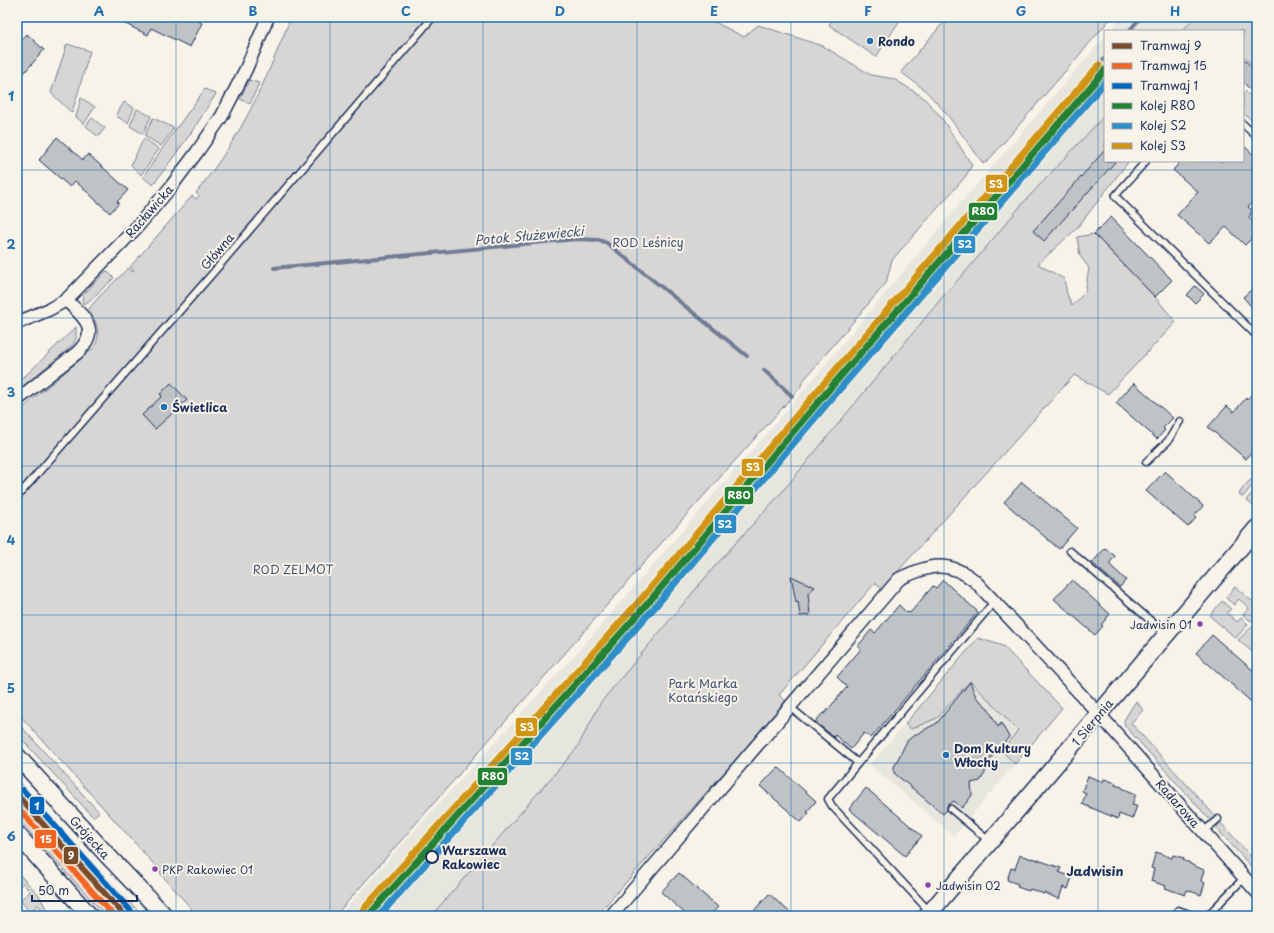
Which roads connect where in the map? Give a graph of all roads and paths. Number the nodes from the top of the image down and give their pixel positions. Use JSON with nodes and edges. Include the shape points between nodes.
{"nodes":[{"id":1,"x":268,"y":17,"type":"edge"},
{"id":2,"x":433,"y":17,"type":"edge"},
{"id":3,"x":1244,"y":125,"type":"edge"},
{"id":4,"x":1257,"y":137,"type":"edge"},
{"id":5,"x":1145,"y":162,"type":"edge"},
{"id":6,"x":66,"y":300,"type":"junction"},
{"id":7,"x":17,"y":323,"type":"edge"},
{"id":8,"x":1257,"y":336,"type":"edge"},
{"id":9,"x":45,"y":379,"type":"junction"},
{"id":10,"x":17,"y":400,"type":"edge"},
{"id":11,"x":17,"y":408,"type":"edge"},
{"id":12,"x":1180,"y":421,"type":"dead end"},
{"id":13,"x":1146,"y":462,"type":"dead end"},
{"id":14,"x":17,"y":497,"type":"edge"},
{"id":15,"x":1257,"y":528,"type":"edge"},
{"id":16,"x":1070,"y":551,"type":"dead end"},
{"id":17,"x":994,"y":602,"type":"junction"},
{"id":18,"x":1166,"y":635,"type":"junction"},
{"id":19,"x":790,"y":707,"type":"junction"},
{"id":20,"x":1099,"y":714,"type":"junction"},
{"id":21,"x":17,"y":756,"type":"edge"},
{"id":22,"x":858,"y":762,"type":"junction"},
{"id":23,"x":951,"y":809,"type":"dead end"},
{"id":24,"x":1218,"y":819,"type":"dead end"},
{"id":25,"x":1203,"y":832,"type":"junction"},
{"id":26,"x":17,"y":834,"type":"edge"},
{"id":27,"x":990,"y":842,"type":"junction"},
{"id":28,"x":1244,"y":878,"type":"junction"},
{"id":29,"x":1257,"y":892,"type":"edge"},
{"id":30,"x":1178,"y":910,"type":"dead end"},
{"id":31,"x":928,"y":914,"type":"edge"},
{"id":32,"x":90,"y":916,"type":"edge"},
{"id":33,"x":165,"y":916,"type":"edge"},
{"id":34,"x":611,"y":916,"type":"edge"},
{"id":35,"x":1195,"y":916,"type":"edge"},
{"id":36,"x":1207,"y":916,"type":"edge"}],
"edges":[{"from":1,"to":6,"type":"street","name":"Racławicka","via":[[232,98],[197,152],[137,227]]},
{"from":2,"to":14,"type":"lane","name":"Główna"},
{"from":3,"to":4,"type":"lane"},
{"from":5,"to":8,"type":"lane","via":[[1115,196]]},
{"from":6,"to":7,"type":"street","name":"Racławicka"},
{"from":6,"to":9,"type":"street","via":[[87,322],[90,332],[85,345]]},
{"from":9,"to":10,"type":"street"},
{"from":9,"to":11,"type":"street"},
{"from":12,"to":13,"type":"lane","via":[[1168,441]]},
{"from":15,"to":18,"type":"street","name":"1 Sierpnia"},
{"from":16,"to":18,"type":"lane"},
{"from":17,"to":19,"type":"street","name":"Radarowa","via":[[975,581],[953,568],[927,567],[899,579]]},
{"from":17,"to":20,"type":"street","name":"Radarowa"},
{"from":17,"to":22,"type":"lane"},
{"from":18,"to":20,"type":"street","name":"1 Sierpnia"},
{"from":19,"to":22,"type":"lane"},
{"from":19,"to":34,"type":"street","name":"Radarowa"},
{"from":20,"to":25,"type":"street","name":"Radarowa"},
{"from":20,"to":27,"type":"street","name":"1 Sierpnia"},
{"from":21,"to":33,"type":"street","name":"Grójecka"},
{"from":22,"to":31,"type":"lane","via":[[828,799]]},
{"from":23,"to":27,"type":"lane"},
{"from":24,"to":25,"type":"lane"},
{"from":25,"to":28,"type":"street","name":"Radarowa"},
{"from":26,"to":32,"type":"street"},
{"from":27,"to":31,"type":"street","name":"1 Sierpnia"},
{"from":28,"to":29,"type":"street","name":"Radarowa"},
{"from":28,"to":36,"type":"lane"},
{"from":30,"to":35,"type":"lane"}]}
